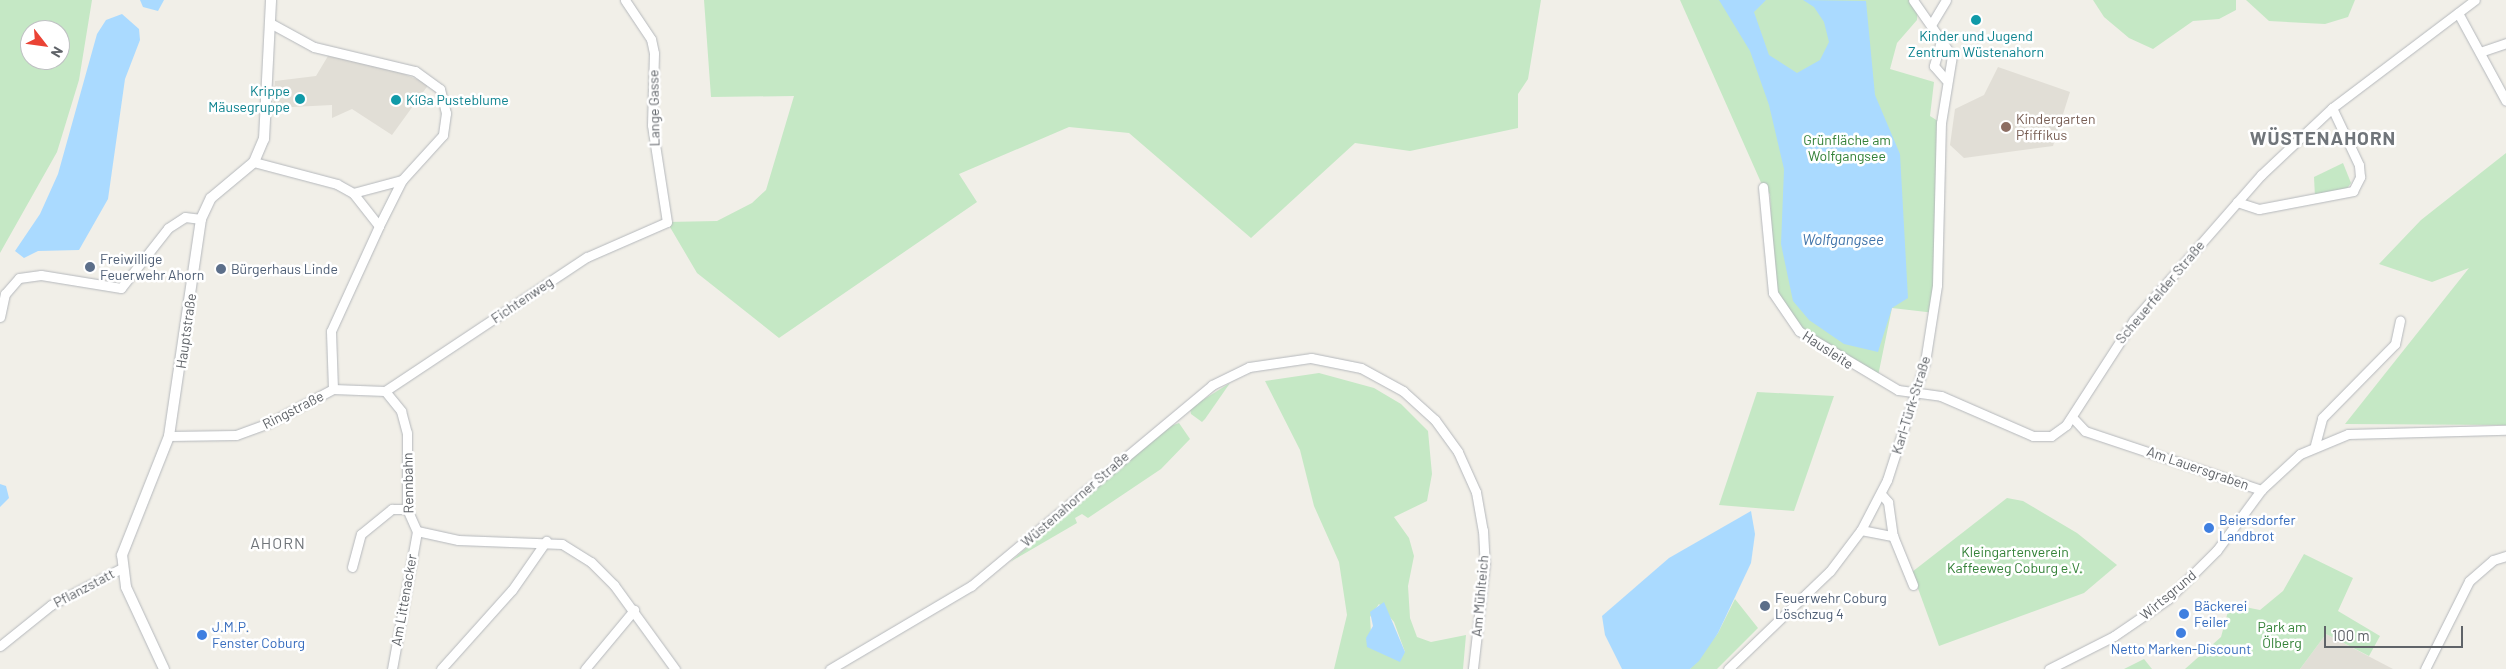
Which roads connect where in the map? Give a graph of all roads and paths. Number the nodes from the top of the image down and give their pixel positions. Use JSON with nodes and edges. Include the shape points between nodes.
{"nodes":[{"id":1,"x":271,"y":0,"type":"edge"},
{"id":2,"x":625,"y":0,"type":"edge"},
{"id":3,"x":1913,"y":0,"type":"edge"},
{"id":4,"x":1946,"y":0,"type":"edge"},
{"id":5,"x":2475,"y":0,"type":"edge"},
{"id":6,"x":2458,"y":13,"type":"junction"},
{"id":7,"x":270,"y":23,"type":"junction"},
{"id":8,"x":1931,"y":25,"type":"junction"},
{"id":9,"x":1941,"y":41,"type":"junction"},
{"id":10,"x":2506,"y":43,"type":"edge"},
{"id":11,"x":2480,"y":52,"type":"junction"},
{"id":12,"x":1946,"y":80,"type":"junction"},
{"id":13,"x":2506,"y":100,"type":"edge"},
{"id":14,"x":2332,"y":108,"type":"junction"},
{"id":15,"x":254,"y":162,"type":"junction"},
{"id":16,"x":402,"y":180,"type":"junction"},
{"id":17,"x":1763,"y":187,"type":"dead end"},
{"id":18,"x":353,"y":193,"type":"junction"},
{"id":19,"x":2237,"y":202,"type":"junction"},
{"id":20,"x":201,"y":219,"type":"junction"},
{"id":21,"x":667,"y":222,"type":"joint"},
{"id":22,"x":379,"y":226,"type":"junction"},
{"id":23,"x":0,"y":317,"type":"edge"},
{"id":24,"x":2400,"y":321,"type":"dead end"},
{"id":25,"x":1328,"y":360,"type":"joint"},
{"id":26,"x":333,"y":389,"type":"junction"},
{"id":27,"x":385,"y":392,"type":"junction"},
{"id":28,"x":1915,"y":393,"type":"junction"},
{"id":29,"x":2072,"y":417,"type":"junction"},
{"id":30,"x":2506,"y":430,"type":"edge"},
{"id":31,"x":170,"y":436,"type":"junction"},
{"id":32,"x":2315,"y":445,"type":"junction"},
{"id":33,"x":2261,"y":490,"type":"junction"},
{"id":34,"x":1881,"y":494,"type":"junction"},
{"id":35,"x":407,"y":509,"type":"junction"},
{"id":36,"x":1861,"y":530,"type":"junction"},
{"id":37,"x":417,"y":531,"type":"junction"},
{"id":38,"x":1893,"y":536,"type":"junction"},
{"id":39,"x":546,"y":542,"type":"junction"},
{"id":40,"x":2506,"y":556,"type":"edge"},
{"id":41,"x":352,"y":567,"type":"dead end"},
{"id":42,"x":122,"y":568,"type":"junction"},
{"id":43,"x":1913,"y":585,"type":"dead end"},
{"id":44,"x":634,"y":610,"type":"junction"},
{"id":45,"x":0,"y":646,"type":"edge"},
{"id":46,"x":164,"y":669,"type":"edge"},
{"id":47,"x":392,"y":669,"type":"edge"},
{"id":48,"x":440,"y":669,"type":"edge"},
{"id":49,"x":585,"y":669,"type":"edge"},
{"id":50,"x":675,"y":669,"type":"edge"},
{"id":51,"x":830,"y":669,"type":"edge"},
{"id":52,"x":1473,"y":669,"type":"edge"},
{"id":53,"x":1728,"y":669,"type":"edge"},
{"id":54,"x":2049,"y":669,"type":"edge"},
{"id":55,"x":2425,"y":669,"type":"edge"}],
"edges":[{"from":1,"to":7,"type":"street"},
{"from":2,"to":21,"type":"street","name":"Lange Gasse","via":[[651,39],[654,53],[652,125]]},
{"from":3,"to":8,"type":"street","name":"Karl-Türk-Straße"},
{"from":4,"to":8,"type":"street"},
{"from":5,"to":6,"type":"street","name":"Scheuerfelder Straße"},
{"from":6,"to":11,"type":"street"},
{"from":6,"to":14,"type":"street","name":"Scheuerfelder Straße"},
{"from":7,"to":15,"type":"street","via":[[267,116]]},
{"from":7,"to":16,"type":"street","name":"Ringstraße","via":[[314,48],[407,68],[440,89],[446,113],[443,135]]},
{"from":8,"to":9,"type":"street","name":"Karl-Türk-Straße"},
{"from":9,"to":12,"type":"street","name":"Karl-Türk-Straße","via":[[1952,56]]},
{"from":9,"to":12,"type":"street","name":"Karl-Türk-Straße","via":[[1934,66]]},
{"from":10,"to":11,"type":"street"},
{"from":11,"to":13,"type":"street"},
{"from":12,"to":28,"type":"street","name":"Karl-Türk-Straße","via":[[1935,313]]},
{"from":14,"to":19,"type":"street","name":"Scheuerfelder Straße"},
{"from":14,"to":19,"type":"street","via":[[2359,165],[2360,178],[2353,191],[2259,209]]},
{"from":15,"to":18,"type":"street","via":[[319,177]]},
{"from":15,"to":20,"type":"street","name":"Hauptstraße","via":[[211,198]]},
{"from":16,"to":18,"type":"street"},
{"from":16,"to":22,"type":"street","name":"Ringstraße"},
{"from":17,"to":28,"type":"street","name":"Hausleite","via":[[1773,294],[1785,316],[1836,357],[1890,387]]},
{"from":18,"to":22,"type":"street"},
{"from":19,"to":29,"type":"street","name":"Scheuerfelder Straße","via":[[2134,320]]},
{"from":20,"to":23,"type":"street","via":[[185,217],[168,228],[121,288],[40,276],[19,278],[5,294]]},
{"from":20,"to":31,"type":"street","name":"Hauptstraße"},
{"from":21,"to":27,"type":"street","name":"Fichtenweg","via":[[587,257]]},
{"from":22,"to":26,"type":"street","name":"Ringstraße","via":[[331,330]]},
{"from":24,"to":32,"type":"street","via":[[2395,344],[2322,418]]},
{"from":25,"to":51,"type":"street","name":"Wüstenahorner Straße","via":[[1267,362],[1212,385],[971,586]]},
{"from":25,"to":52,"type":"street","name":"Am Mühlteich","via":[[1361,368],[1403,391],[1447,434],[1466,468],[1481,516],[1484,563]]},
{"from":26,"to":27,"type":"street"},
{"from":26,"to":31,"type":"street","name":"Ringstraße","via":[[269,423],[236,435]]},
{"from":27,"to":35,"type":"street","name":"Rennbahn","via":[[401,411],[408,433]]},
{"from":28,"to":29,"type":"street","name":"Scheuerfelder Straße","via":[[1940,396],[2042,438],[2059,432]]},
{"from":28,"to":34,"type":"street","name":"Karl-Türk-Straße"},
{"from":29,"to":33,"type":"street","name":"Am Lauersgraben","via":[[2085,430]]},
{"from":30,"to":32,"type":"street","name":"Am Lauersgraben","via":[[2356,433]]},
{"from":31,"to":42,"type":"street","name":"Hauptstraße","via":[[126,538]]},
{"from":32,"to":33,"type":"street","name":"Am Lauersgraben","via":[[2286,464]]},
{"from":33,"to":54,"type":"street","name":"Wirtsgrund","via":[[2217,550],[2168,599],[2114,636]]},
{"from":34,"to":36,"type":"street","name":"Karl-Türk-Straße"},
{"from":34,"to":38,"type":"street","via":[[1888,502]]},
{"from":35,"to":37,"type":"street","name":"Rennbahn"},
{"from":35,"to":41,"type":"street","via":[[392,510],[361,534]]},
{"from":36,"to":38,"type":"street"},
{"from":36,"to":53,"type":"street","name":"Karl-Türk-Straße","via":[[1830,571]]},
{"from":37,"to":39,"type":"street","name":"Rennbahn","via":[[484,543]]},
{"from":37,"to":47,"type":"street","name":"Am Littenacker"},
{"from":38,"to":43,"type":"street"},
{"from":39,"to":44,"type":"street","via":[[562,544],[591,562]]},
{"from":39,"to":48,"type":"street","via":[[512,590]]},
{"from":40,"to":55,"type":"street","via":[[2493,560],[2469,581]]},
{"from":42,"to":45,"type":"street","name":"Pflanzstatt","via":[[51,605]]},
{"from":42,"to":46,"type":"street","name":"Hauptstraße","via":[[132,603]]},
{"from":44,"to":49,"type":"street"},
{"from":44,"to":50,"type":"street"}]}
